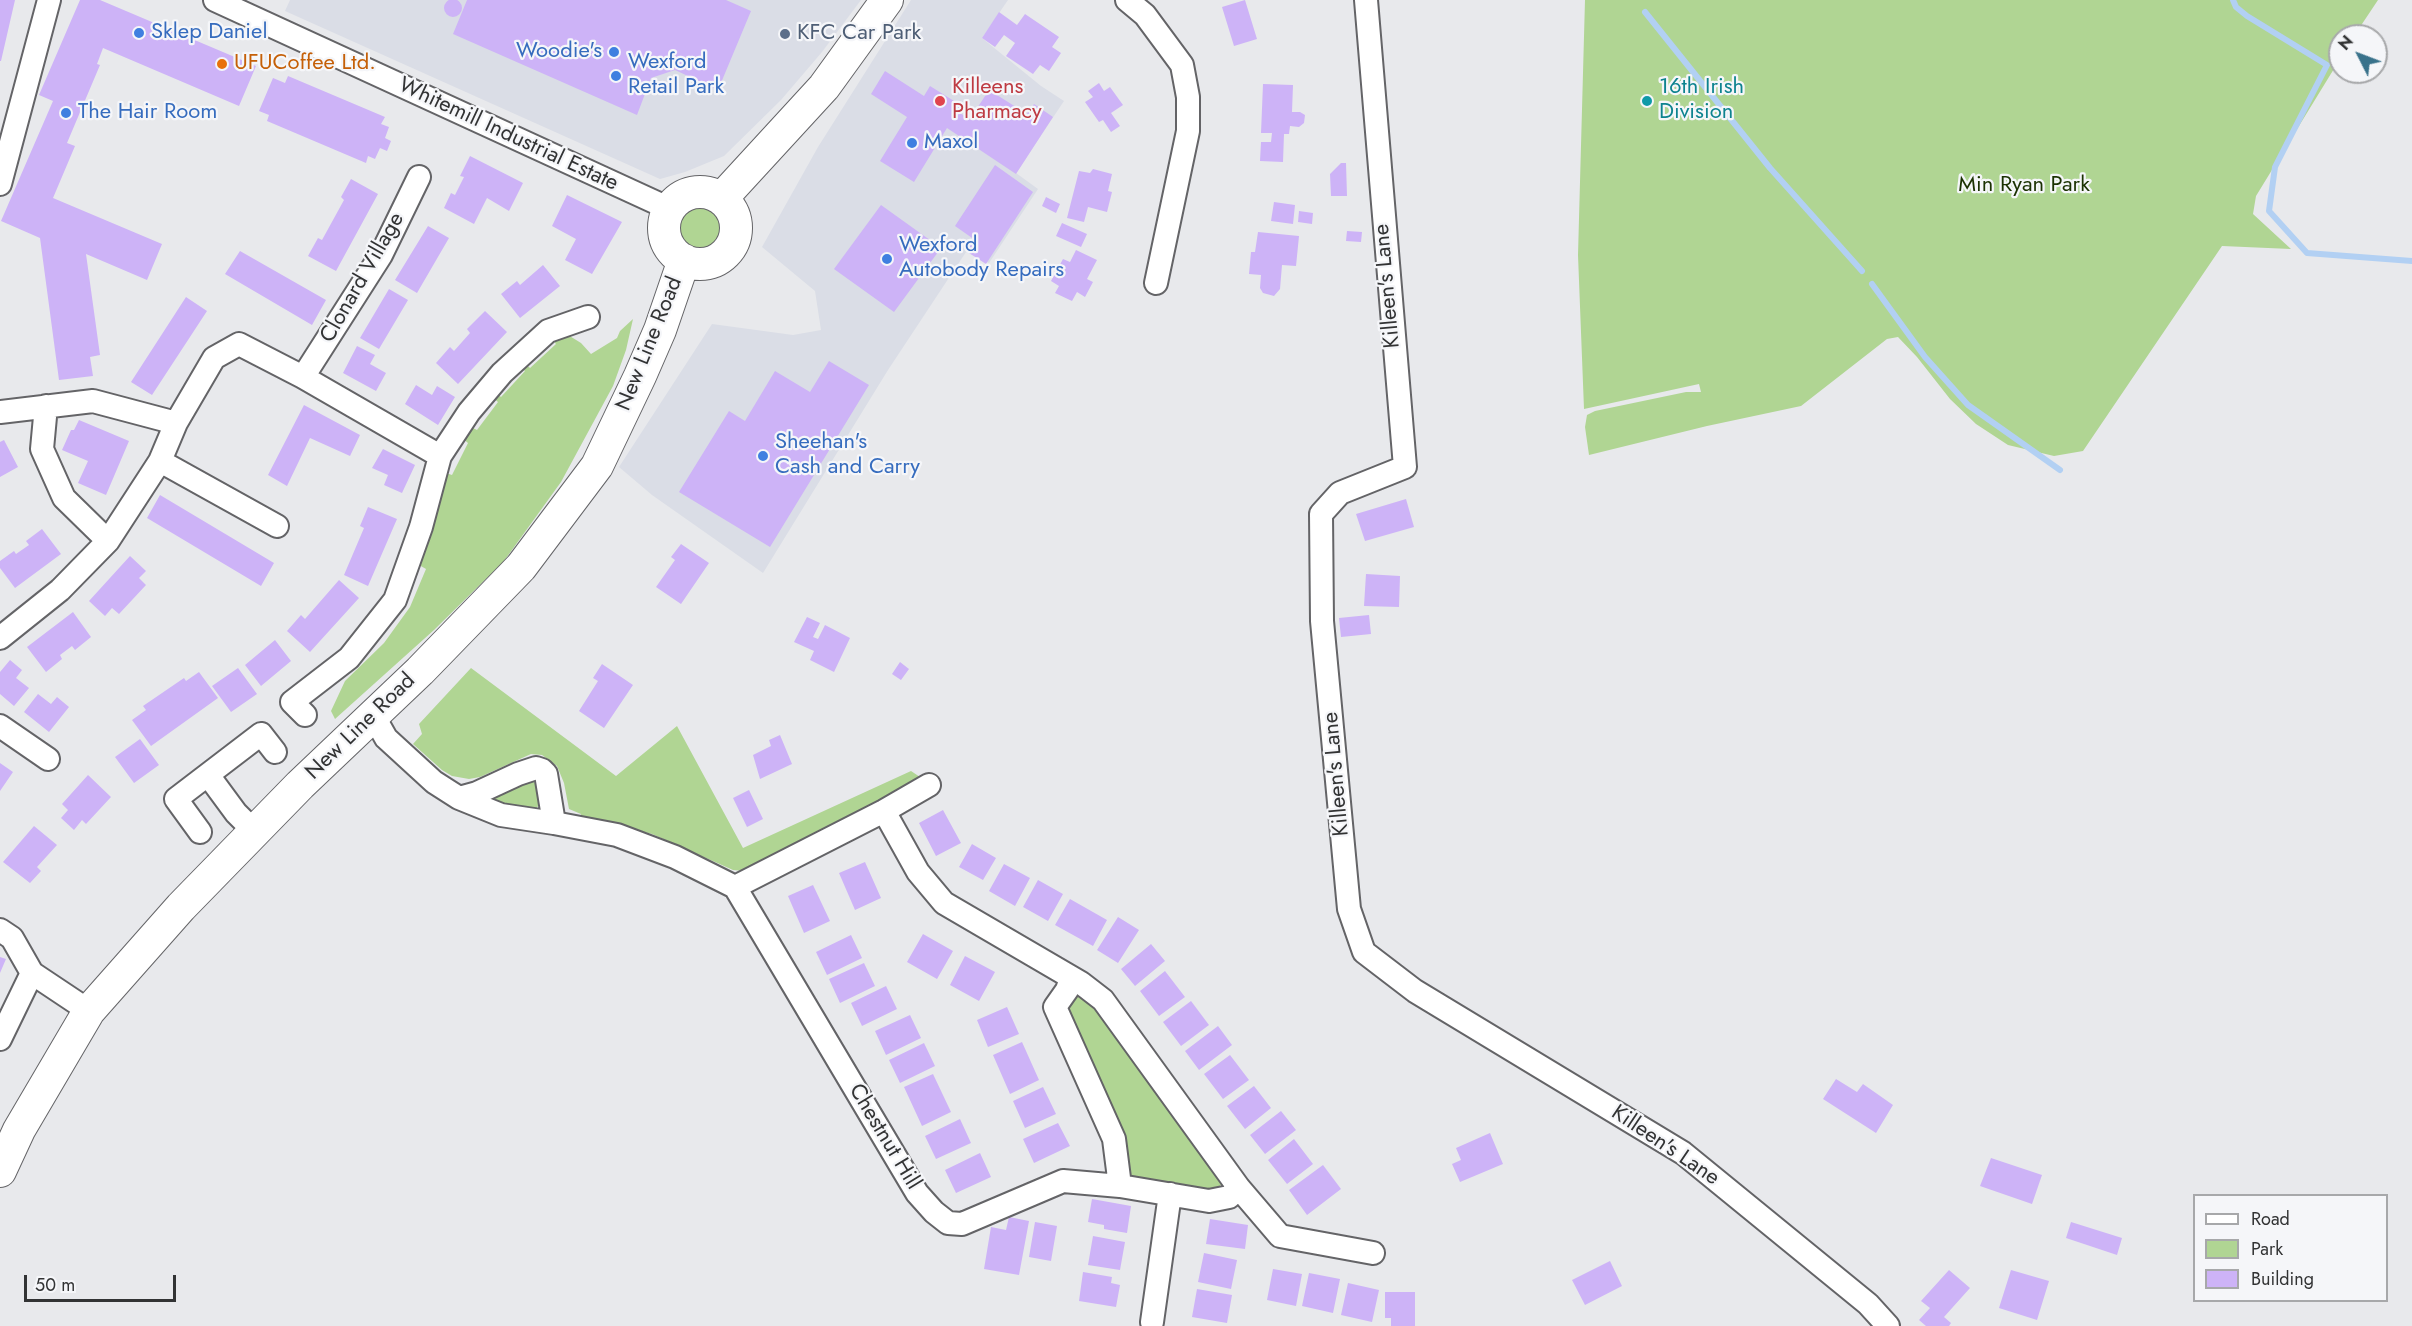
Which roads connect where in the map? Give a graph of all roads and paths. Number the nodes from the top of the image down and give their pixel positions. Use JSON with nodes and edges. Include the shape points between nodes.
{"nodes":[{"id":1,"x":49,"y":0,"type":"edge"},
{"id":2,"x":215,"y":0,"type":"edge"},
{"id":3,"x":887,"y":0,"type":"edge"},
{"id":4,"x":1127,"y":0,"type":"edge"},
{"id":5,"x":1366,"y":0,"type":"edge"},
{"id":6,"x":419,"y":177,"type":"dead end"},
{"id":7,"x":0,"y":184,"type":"edge"},
{"id":8,"x":722,"y":198,"type":"junction"},
{"id":9,"x":670,"y":209,"type":"junction"},
{"id":10,"x":684,"y":260,"type":"junction"},
{"id":11,"x":1156,"y":283,"type":"dead end"},
{"id":12,"x":588,"y":317,"type":"dead end"},
{"id":13,"x":303,"y":377,"type":"junction"},
{"id":14,"x":46,"y":406,"type":"junction"},
{"id":15,"x":0,"y":412,"type":"edge"},
{"id":16,"x":176,"y":423,"type":"junction"},
{"id":17,"x":440,"y":456,"type":"junction"},
{"id":18,"x":160,"y":461,"type":"junction"},
{"id":19,"x":278,"y":526,"type":"dead end"},
{"id":20,"x":108,"y":541,"type":"junction"},
{"id":21,"x":0,"y":638,"type":"edge"},
{"id":22,"x":373,"y":715,"type":"junction"},
{"id":23,"x":305,"y":716,"type":"dead end"},
{"id":24,"x":0,"y":726,"type":"edge"},
{"id":25,"x":275,"y":752,"type":"dead end"},
{"id":26,"x":48,"y":759,"type":"dead end"},
{"id":27,"x":208,"y":775,"type":"junction"},
{"id":28,"x":929,"y":785,"type":"dead end"},
{"id":29,"x":459,"y":798,"type":"junction"},
{"id":30,"x":884,"y":811,"type":"junction"},
{"id":31,"x":555,"y":823,"type":"junction"},
{"id":32,"x":200,"y":832,"type":"dead end"},
{"id":33,"x":255,"y":832,"type":"junction"},
{"id":34,"x":735,"y":887,"type":"junction"},
{"id":35,"x":0,"y":930,"type":"edge"},
{"id":36,"x":32,"y":973,"type":"junction"},
{"id":37,"x":1071,"y":978,"type":"junction"},
{"id":38,"x":89,"y":1011,"type":"junction"},
{"id":39,"x":0,"y":1039,"type":"edge"},
{"id":40,"x":0,"y":1171,"type":"edge"},
{"id":41,"x":1120,"y":1186,"type":"junction"},
{"id":42,"x":1239,"y":1188,"type":"junction"},
{"id":43,"x":1170,"y":1194,"type":"junction"},
{"id":44,"x":1373,"y":1253,"type":"dead end"},
{"id":45,"x":1152,"y":1322,"type":"dead end"},
{"id":46,"x":1887,"y":1326,"type":"edge"}],
"edges":[{"from":1,"to":7,"type":"street"},
{"from":2,"to":9,"type":"street","name":"Whitemill Industrial Estate"},
{"from":3,"to":8,"type":"main road","via":[[824,87]]},
{"from":4,"to":11,"type":"street","via":[[1145,15],[1182,65],[1188,97],[1188,131]]},
{"from":5,"to":46,"type":"street","name":"Killeen's Lane","via":[[1405,467],[1340,493],[1322,514],[1322,621],[1349,909],[1364,952],[1415,991],[1683,1153],[1869,1304]]},
{"from":6,"to":13,"type":"street","name":"Clonard Village","via":[[381,255]]},
{"from":8,"to":9,"type":"main road","via":[[699,192],[687,195]]},
{"from":8,"to":10,"type":"main road","via":[[735,218],[730,248],[707,263]]},
{"from":9,"to":10,"type":"main road","via":[[665,222],[668,244]]},
{"from":10,"to":22,"type":"main road","name":"New Line Road","via":[[644,367],[597,466],[521,567]]},
{"from":12,"to":17,"type":"street","via":[[548,331],[540,338],[469,412]]},
{"from":13,"to":16,"type":"street","via":[[239,344],[214,358]]},
{"from":13,"to":17,"type":"street"},
{"from":14,"to":15,"type":"street"},
{"from":14,"to":16,"type":"street","via":[[93,401]]},
{"from":14,"to":20,"type":"street","via":[[42,448],[64,498]]},
{"from":16,"to":18,"type":"street"},
{"from":17,"to":23,"type":"street","via":[[421,527],[394,600],[350,658],[292,702]]},
{"from":18,"to":19,"type":"street"},
{"from":18,"to":20,"type":"street"},
{"from":20,"to":21,"type":"street","via":[[60,590]]},
{"from":22,"to":29,"type":"street","via":[[386,738],[434,782]]},
{"from":22,"to":33,"type":"main road","name":"New Line Road"},
{"from":24,"to":26,"type":"street"},
{"from":25,"to":27,"type":"street","via":[[261,734]]},
{"from":27,"to":32,"type":"street","via":[[176,799]]},
{"from":27,"to":33,"type":"street"},
{"from":28,"to":30,"type":"street"},
{"from":29,"to":31,"type":"street","via":[[501,815]]},
{"from":29,"to":31,"type":"street","via":[[536,768],[546,774]]},
{"from":30,"to":34,"type":"street"},
{"from":30,"to":37,"type":"street","via":[[918,872],[944,903]]},
{"from":31,"to":34,"type":"street","via":[[617,835]]},
{"from":33,"to":38,"type":"main road","name":"New Line Road","via":[[181,907]]},
{"from":34,"to":41,"type":"street","name":"Chestnut Hill","via":[[917,1193],[933,1212],[948,1223],[962,1224],[1063,1180]]},
{"from":35,"to":36,"type":"street","via":[[12,938]]},
{"from":36,"to":38,"type":"street"},
{"from":36,"to":39,"type":"street"},
{"from":37,"to":41,"type":"street","via":[[1055,1007],[1114,1139]]},
{"from":37,"to":42,"type":"street","via":[[1103,1000]]},
{"from":38,"to":40,"type":"main road","name":"New Line Road","via":[[19,1130]]},
{"from":41,"to":43,"type":"street","name":"Chestnut Hill"},
{"from":42,"to":43,"type":"street","name":"Chestnut Hill","via":[[1229,1197],[1209,1201]]},
{"from":42,"to":44,"type":"street","via":[[1280,1236]]},
{"from":43,"to":45,"type":"street"}]}
